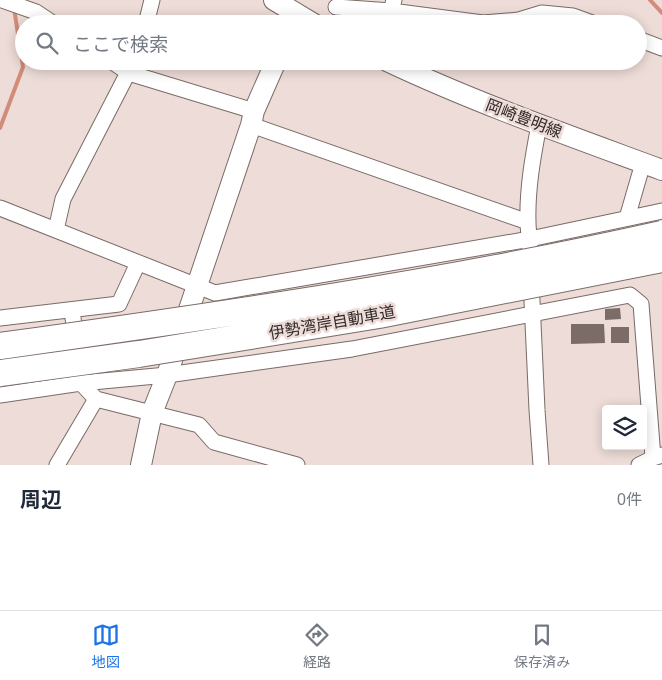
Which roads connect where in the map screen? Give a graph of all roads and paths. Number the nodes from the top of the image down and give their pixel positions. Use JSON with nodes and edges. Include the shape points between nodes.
{"nodes":[{"id":1,"x":2,"y":0,"type":"edge"},
{"id":2,"x":152,"y":0,"type":"edge"},
{"id":3,"x":274,"y":0,"type":"edge"},
{"id":4,"x":37,"y":6,"type":"edge"},
{"id":5,"x":336,"y":6,"type":"dead end"},
{"id":6,"x":390,"y":12,"type":"edge"},
{"id":7,"x":148,"y":15,"type":"edge"},
{"id":8,"x":300,"y":15,"type":"edge"},
{"id":9,"x":416,"y":15,"type":"edge"},
{"id":10,"x":535,"y":15,"type":"edge"},
{"id":11,"x":563,"y":15,"type":"edge"},
{"id":12,"x":647,"y":42,"type":"edge"},
{"id":13,"x":662,"y":48,"type":"edge"},
{"id":14,"x":129,"y":70,"type":"edge"},
{"id":15,"x":138,"y":70,"type":"edge"},
{"id":16,"x":272,"y":70,"type":"edge"},
{"id":17,"x":406,"y":70,"type":"edge"},
{"id":18,"x":252,"y":118,"type":"junction"},
{"id":19,"x":539,"y":124,"type":"junction"},
{"id":20,"x":643,"y":163,"type":"junction"},
{"id":21,"x":662,"y":170,"type":"edge"},
{"id":22,"x":0,"y":208,"type":"edge"},
{"id":23,"x":662,"y":211,"type":"edge"},
{"id":24,"x":627,"y":218,"type":"junction"},
{"id":25,"x":528,"y":222,"type":"junction"},
{"id":26,"x":56,"y":230,"type":"junction"},
{"id":27,"x":662,"y":234,"type":"edge"},
{"id":28,"x":530,"y":239,"type":"junction"},
{"id":29,"x":662,"y":260,"type":"edge"},
{"id":30,"x":138,"y":263,"type":"junction"},
{"id":31,"x":359,"y":268,"type":"junction"},
{"id":32,"x":197,"y":286,"type":"junction"},
{"id":33,"x":72,"y":310,"type":"junction"},
{"id":34,"x":532,"y":315,"type":"junction"},
{"id":35,"x":0,"y":318,"type":"edge"},
{"id":36,"x":0,"y":346,"type":"edge"},
{"id":37,"x":352,"y":349,"type":"junction"},
{"id":38,"x":0,"y":374,"type":"edge"},
{"id":39,"x":167,"y":375,"type":"junction"},
{"id":40,"x":81,"y":383,"type":"junction"},
{"id":41,"x":0,"y":395,"type":"edge"},
{"id":42,"x":96,"y":399,"type":"junction"},
{"id":43,"x":152,"y":413,"type":"junction"},
{"id":44,"x":657,"y":457,"type":"edge"},
{"id":45,"x":57,"y":465,"type":"edge"},
{"id":46,"x":141,"y":465,"type":"edge"},
{"id":47,"x":298,"y":465,"type":"edge"},
{"id":48,"x":541,"y":465,"type":"edge"},
{"id":49,"x":639,"y":465,"type":"edge"}],
"edges":[{"from":1,"to":4,"type":"street"},
{"from":2,"to":7,"type":"street"},
{"from":3,"to":8,"type":"street"},
{"from":5,"to":6,"type":"street"},
{"from":6,"to":9,"type":"street"},
{"from":10,"to":11,"type":"street"},
{"from":12,"to":13,"type":"street"},
{"from":14,"to":26,"type":"street","via":[[64,199]]},
{"from":15,"to":18,"type":"street"},
{"from":16,"to":18,"type":"street"},
{"from":17,"to":19,"type":"street","name":"岡崎豊明線"},
{"from":18,"to":25,"type":"street"},
{"from":18,"to":32,"type":"street"},
{"from":19,"to":20,"type":"street","name":"岡崎豊明線"},
{"from":19,"to":25,"type":"street","via":[[532,160]]},
{"from":20,"to":21,"type":"street","name":"岡崎豊明線"},
{"from":20,"to":24,"type":"street"},
{"from":22,"to":26,"type":"street"},
{"from":23,"to":24,"type":"street"},
{"from":24,"to":28,"type":"street"},
{"from":25,"to":28,"type":"street"},
{"from":26,"to":30,"type":"street"},
{"from":27,"to":36,"type":"highway","name":"伊勢湾岸自動車道","bridge":true,"via":[[503,267],[244,312]]},
{"from":28,"to":31,"type":"street"},
{"from":28,"to":34,"type":"street"},
{"from":29,"to":38,"type":"highway","name":"伊勢湾岸自動車道","bridge":true,"via":[[360,318]]},
{"from":30,"to":32,"type":"street"},
{"from":30,"to":33,"type":"street","via":[[119,304]]},
{"from":31,"to":32,"type":"street","via":[[215,293]]},
{"from":31,"to":37,"type":"street"},
{"from":32,"to":39,"type":"street"},
{"from":33,"to":35,"type":"street"},
{"from":33,"to":40,"type":"street"},
{"from":34,"to":37,"type":"street"},
{"from":34,"to":44,"type":"street","via":[[630,295],[641,304]]},
{"from":34,"to":48,"type":"street"},
{"from":37,"to":39,"type":"street"},
{"from":39,"to":40,"type":"street"},
{"from":39,"to":43,"type":"street"},
{"from":40,"to":41,"type":"street"},
{"from":40,"to":42,"type":"street"},
{"from":42,"to":43,"type":"street"},
{"from":42,"to":45,"type":"street"},
{"from":43,"to":46,"type":"street"},
{"from":43,"to":47,"type":"street","via":[[199,425],[214,442]]},
{"from":44,"to":49,"type":"street"}]}
